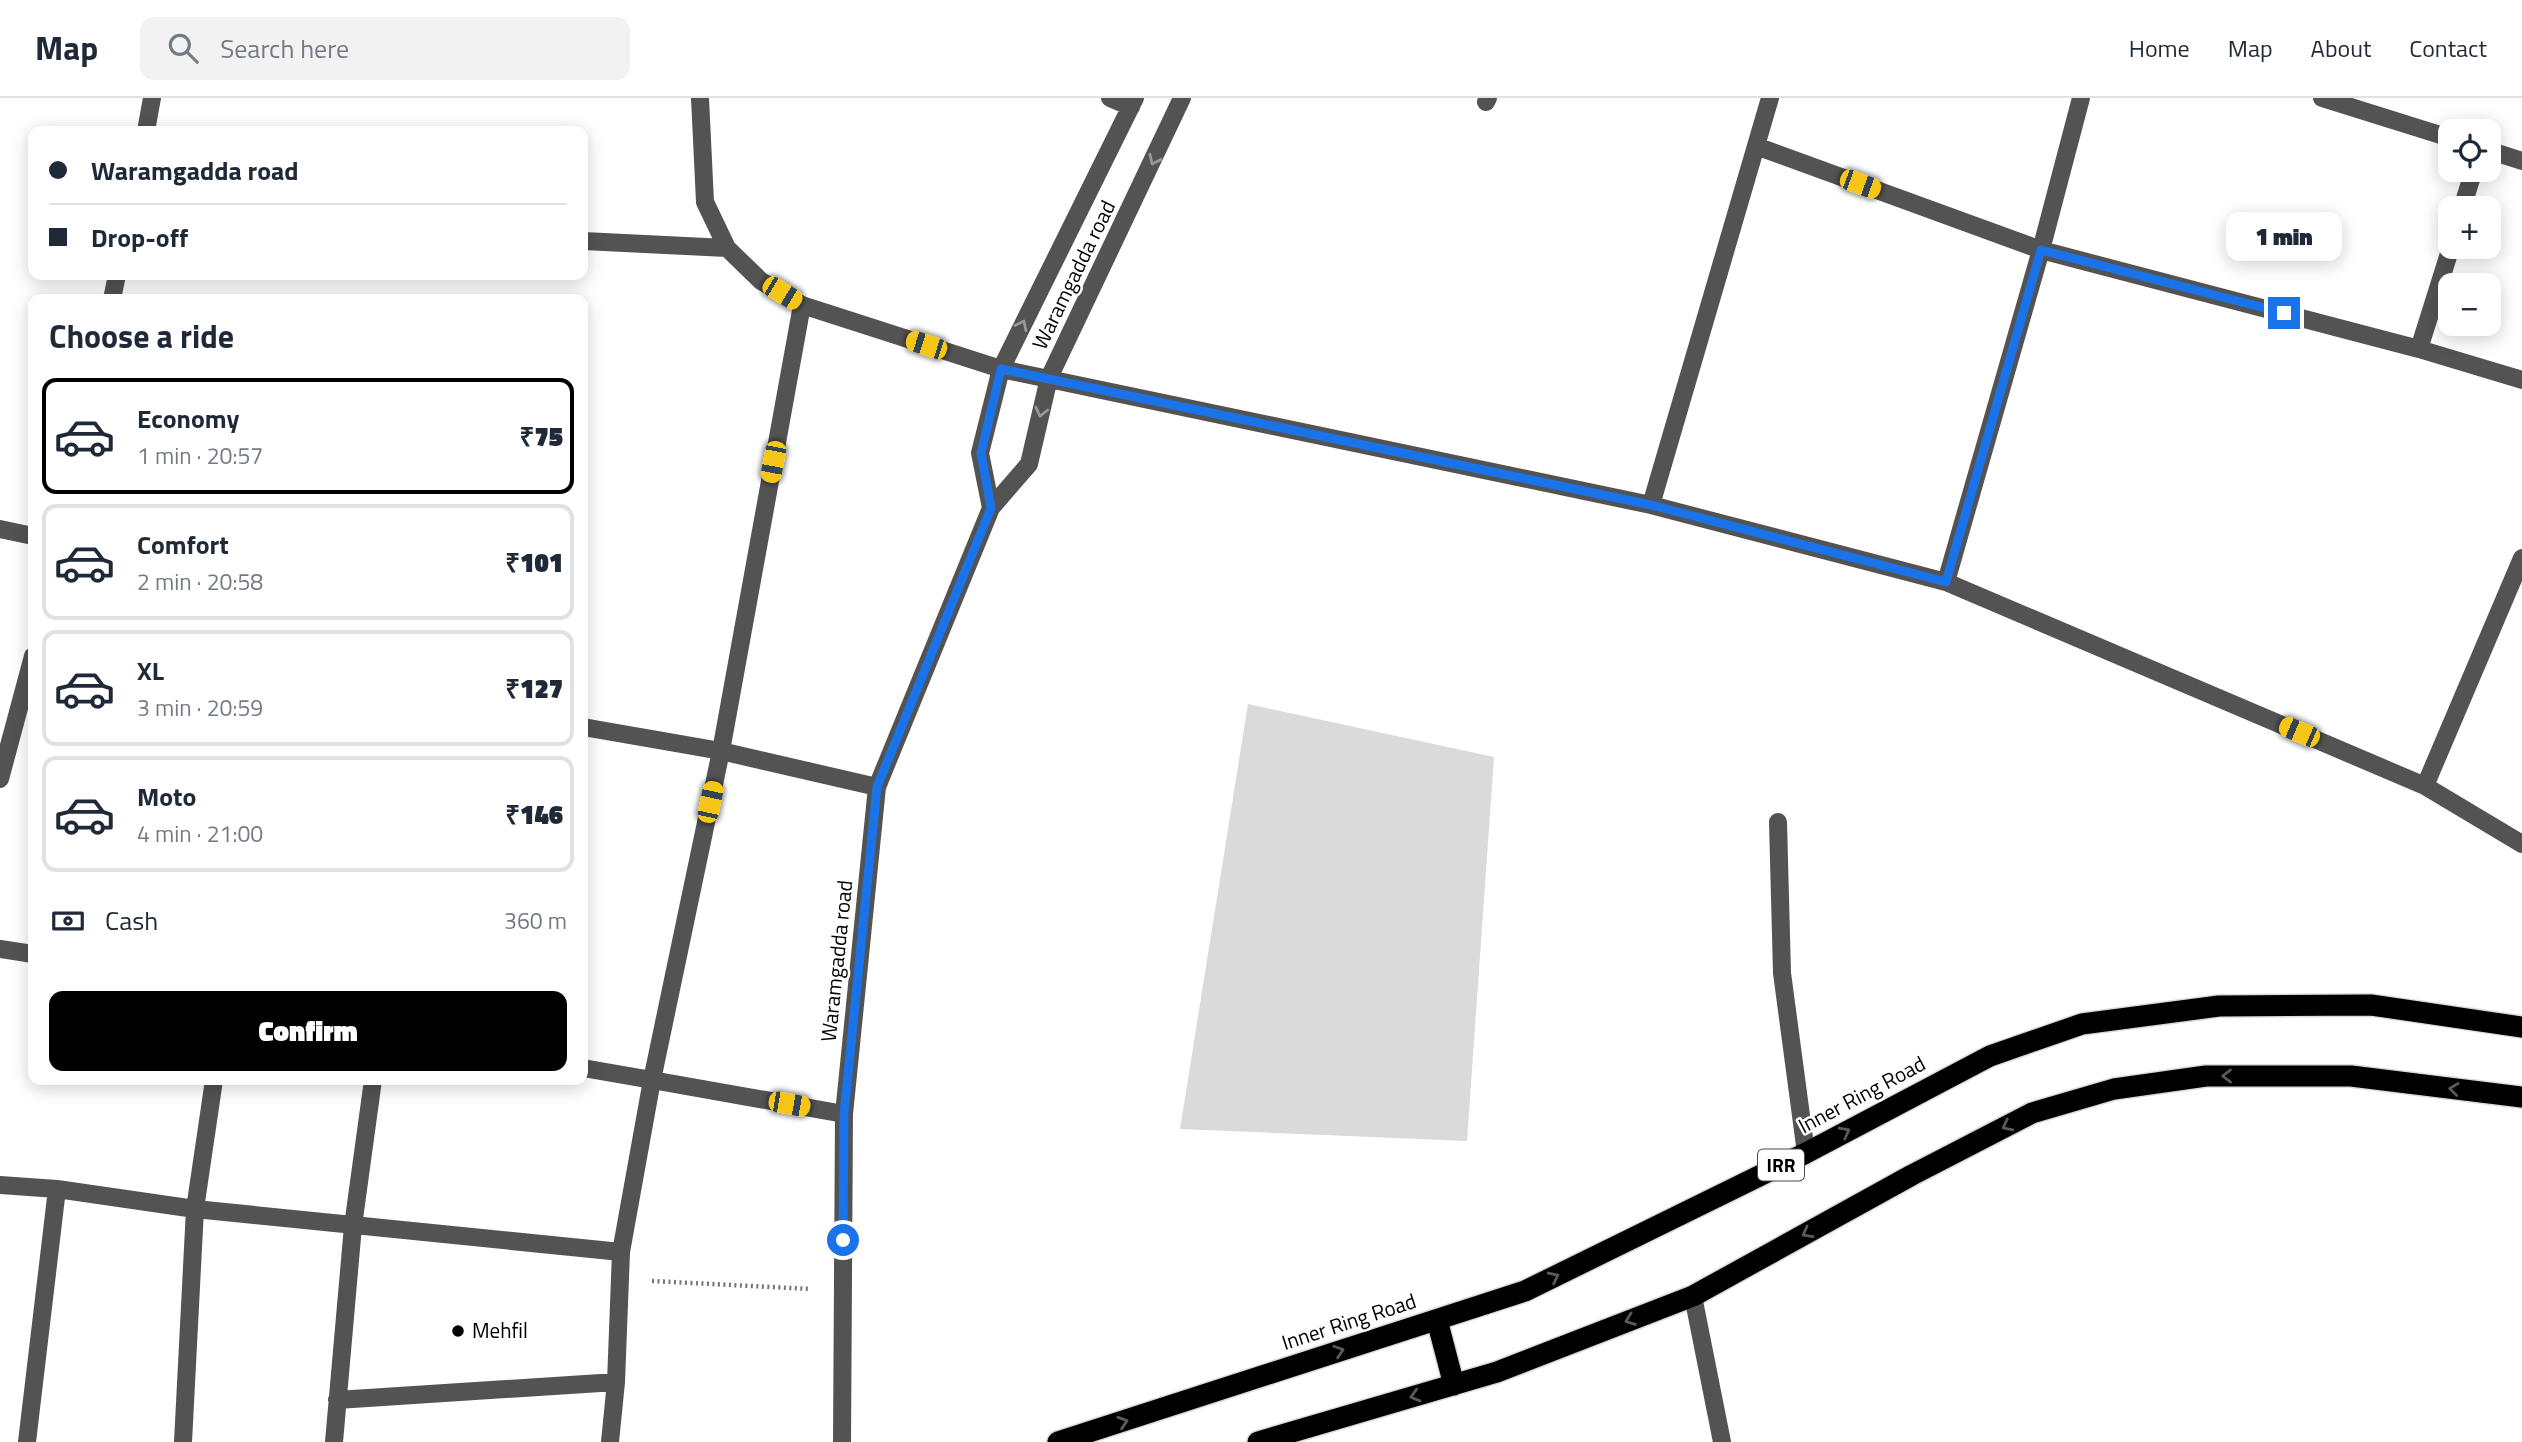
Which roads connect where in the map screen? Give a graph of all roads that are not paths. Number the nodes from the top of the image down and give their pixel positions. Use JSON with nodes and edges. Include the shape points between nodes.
{"nodes":[{"id":1,"x":152,"y":98,"type":"edge"},
{"id":2,"x":700,"y":98,"type":"edge"},
{"id":3,"x":1110,"y":98,"type":"edge"},
{"id":4,"x":1182,"y":98,"type":"edge"},
{"id":5,"x":1770,"y":98,"type":"edge"},
{"id":6,"x":2081,"y":98,"type":"edge"},
{"id":7,"x":2322,"y":98,"type":"edge"},
{"id":8,"x":1133,"y":103,"type":"edge"},
{"id":9,"x":147,"y":126,"type":"edge"},
{"id":10,"x":2438,"y":134,"type":"edge"},
{"id":11,"x":1756,"y":146,"type":"junction"},
{"id":12,"x":2501,"y":154,"type":"edge"},
{"id":13,"x":2522,"y":161,"type":"edge"},
{"id":14,"x":588,"y":241,"type":"edge"},
{"id":15,"x":727,"y":248,"type":"junction"},
{"id":16,"x":2041,"y":250,"type":"junction"},
{"id":17,"x":2447,"y":259,"type":"edge"},
{"id":18,"x":802,"y":305,"type":"junction"},
{"id":19,"x":2419,"y":349,"type":"junction"},
{"id":20,"x":1001,"y":369,"type":"junction"},
{"id":21,"x":1049,"y":378,"type":"junction"},
{"id":22,"x":2522,"y":380,"type":"edge"},
{"id":23,"x":1651,"y":505,"type":"junction"},
{"id":24,"x":991,"y":508,"type":"junction"},
{"id":25,"x":0,"y":529,"type":"edge"},
{"id":26,"x":28,"y":535,"type":"edge"},
{"id":27,"x":2522,"y":558,"type":"edge"},
{"id":28,"x":1946,"y":582,"type":"junction"},
{"id":29,"x":28,"y":675,"type":"edge"},
{"id":30,"x":588,"y":728,"type":"edge"},
{"id":31,"x":721,"y":751,"type":"junction"},
{"id":32,"x":0,"y":779,"type":"edge"},
{"id":33,"x":2425,"y":786,"type":"junction"},
{"id":34,"x":877,"y":787,"type":"junction"},
{"id":35,"x":1778,"y":822,"type":"dead end"},
{"id":36,"x":2522,"y":844,"type":"edge"},
{"id":37,"x":0,"y":949,"type":"edge"},
{"id":38,"x":28,"y":953,"type":"edge"},
{"id":39,"x":2522,"y":1027,"type":"edge"},
{"id":40,"x":588,"y":1069,"type":"edge"},
{"id":41,"x":652,"y":1080,"type":"junction"},
{"id":42,"x":213,"y":1085,"type":"edge"},
{"id":43,"x":372,"y":1085,"type":"edge"},
{"id":44,"x":2522,"y":1097,"type":"edge"},
{"id":45,"x":844,"y":1114,"type":"junction"},
{"id":46,"x":1806,"y":1153,"type":"junction"},
{"id":47,"x":0,"y":1185,"type":"edge"},
{"id":48,"x":57,"y":1189,"type":"junction"},
{"id":49,"x":195,"y":1209,"type":"junction"},
{"id":50,"x":353,"y":1226,"type":"junction"},
{"id":51,"x":621,"y":1252,"type":"junction"},
{"id":52,"x":1693,"y":1296,"type":"junction"},
{"id":53,"x":1437,"y":1320,"type":"junction"},
{"id":54,"x":616,"y":1382,"type":"junction"},
{"id":55,"x":1454,"y":1385,"type":"junction"},
{"id":56,"x":337,"y":1400,"type":"junction"},
{"id":57,"x":27,"y":1442,"type":"edge"},
{"id":58,"x":183,"y":1442,"type":"edge"},
{"id":59,"x":334,"y":1442,"type":"edge"},
{"id":60,"x":610,"y":1442,"type":"edge"},
{"id":61,"x":842,"y":1442,"type":"edge"},
{"id":62,"x":1058,"y":1442,"type":"edge"},
{"id":63,"x":1258,"y":1442,"type":"edge"},
{"id":64,"x":1722,"y":1442,"type":"edge"}],
"edges":[{"from":1,"to":9,"type":"street"},
{"from":2,"to":15,"type":"street","via":[[705,202]]},
{"from":3,"to":8,"type":"street"},
{"from":4,"to":21,"type":"street","name":"Waramgadda road","one_way":true},
{"from":5,"to":11,"type":"street"},
{"from":6,"to":16,"type":"street"},
{"from":7,"to":10,"type":"street"},
{"from":20,"to":8,"type":"street","name":"Waramgadda road","one_way":true},
{"from":11,"to":16,"type":"street"},
{"from":11,"to":23,"type":"street"},
{"from":12,"to":13,"type":"street"},
{"from":14,"to":15,"type":"street"},
{"from":15,"to":18,"type":"street","via":[[761,281]]},
{"from":16,"to":19,"type":"street"},
{"from":16,"to":28,"type":"street"},
{"from":17,"to":19,"type":"street"},
{"from":18,"to":20,"type":"street"},
{"from":18,"to":31,"type":"street"},
{"from":19,"to":22,"type":"street"},
{"from":20,"to":21,"type":"street"},
{"from":20,"to":24,"type":"street","name":"Waramgadda road","via":[[981,453]]},
{"from":21,"to":23,"type":"street"},
{"from":21,"to":24,"type":"street","name":"Waramgadda road","one_way":true,"via":[[1029,464]]},
{"from":23,"to":28,"type":"street"},
{"from":24,"to":34,"type":"street","name":"Waramgadda road"},
{"from":25,"to":26,"type":"street"},
{"from":27,"to":33,"type":"street"},
{"from":28,"to":33,"type":"street"},
{"from":29,"to":32,"type":"street"},
{"from":30,"to":31,"type":"street"},
{"from":31,"to":34,"type":"street"},
{"from":31,"to":41,"type":"street"},
{"from":33,"to":36,"type":"street"},
{"from":34,"to":45,"type":"street","name":"Waramgadda road"},
{"from":35,"to":46,"type":"street","via":[[1782,973]]},
{"from":37,"to":38,"type":"street"},
{"from":46,"to":39,"type":"highway","name":"Inner Ring Road","number":"IRR","one_way":true,"via":[[1990,1056],[2082,1024],[2218,1006],[2371,1005]]},
{"from":40,"to":41,"type":"street"},
{"from":41,"to":45,"type":"street"},
{"from":41,"to":51,"type":"street"},
{"from":42,"to":49,"type":"street"},
{"from":43,"to":50,"type":"street"},
{"from":44,"to":52,"type":"highway","one_way":true,"via":[[2351,1076],[2206,1076],[2114,1089],[2032,1114]]},
{"from":45,"to":61,"type":"street","name":"Waramgadda road"},
{"from":53,"to":46,"type":"highway","name":"Inner Ring Road","number":"IRR","one_way":true,"via":[[1525,1291]]},
{"from":47,"to":48,"type":"street"},
{"from":48,"to":49,"type":"street"},
{"from":48,"to":57,"type":"street"},
{"from":49,"to":50,"type":"street"},
{"from":49,"to":58,"type":"street"},
{"from":50,"to":51,"type":"street"},
{"from":50,"to":56,"type":"street"},
{"from":51,"to":54,"type":"street"},
{"from":52,"to":55,"type":"highway","one_way":true},
{"from":52,"to":64,"type":"street"},
{"from":53,"to":55,"type":"highway"},
{"from":62,"to":53,"type":"highway","name":"Inner Ring Road","number":"IRR","one_way":true},
{"from":54,"to":56,"type":"street"},
{"from":54,"to":60,"type":"street"},
{"from":55,"to":63,"type":"highway","one_way":true},
{"from":56,"to":59,"type":"street"}]}
